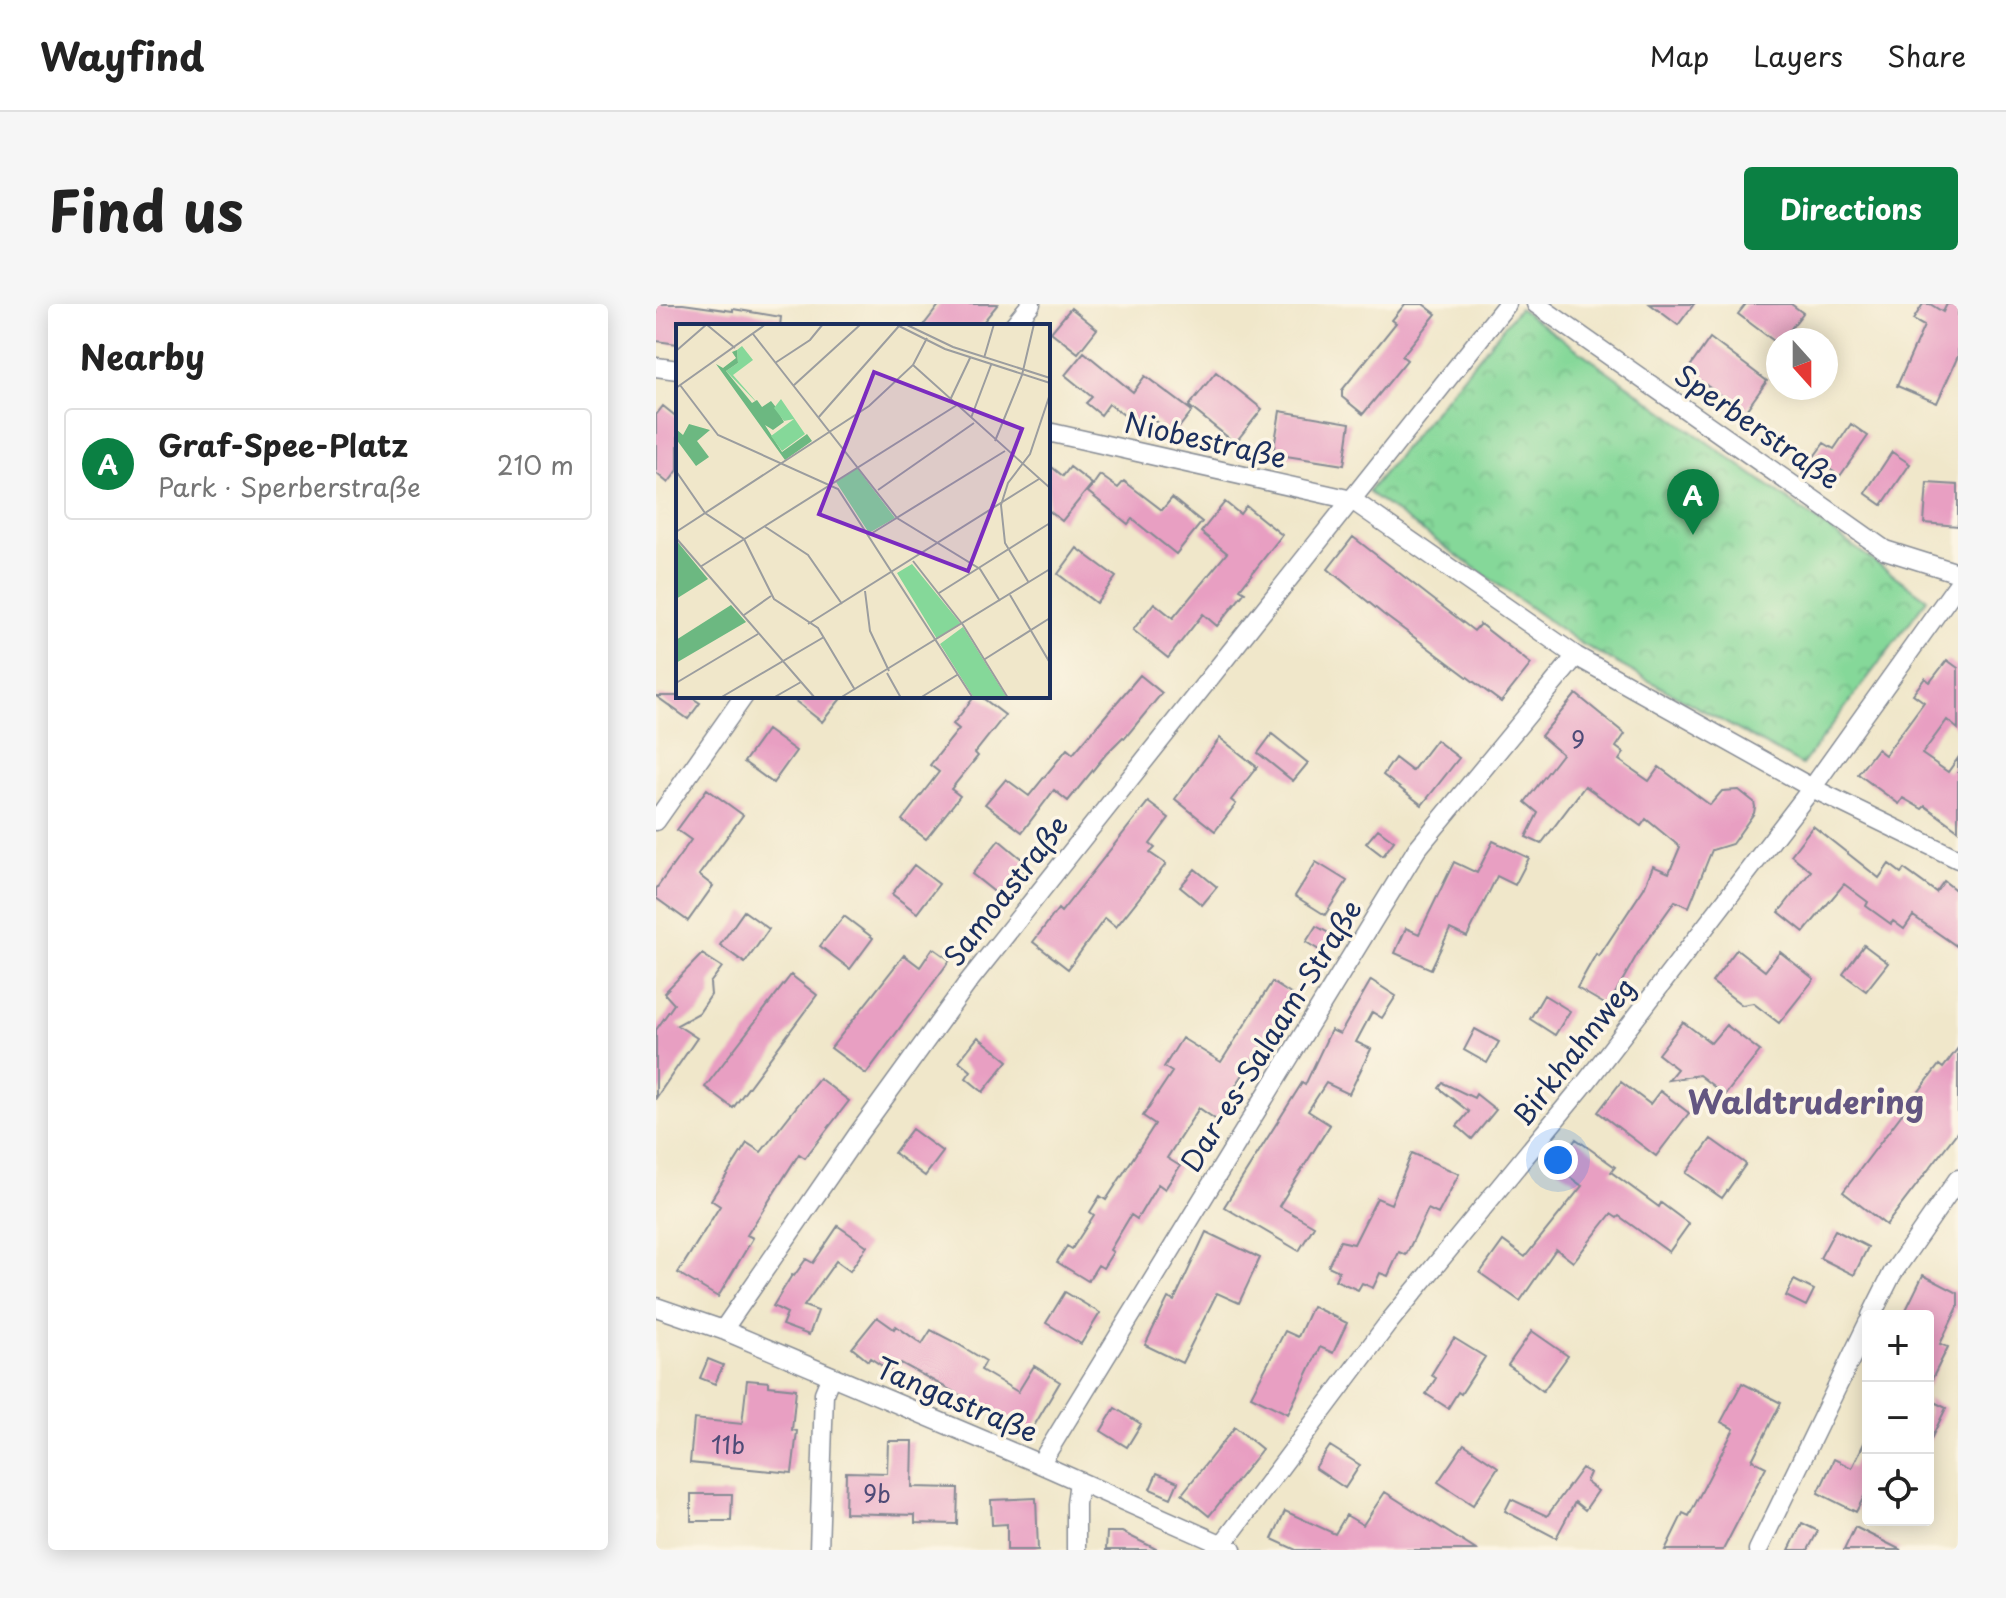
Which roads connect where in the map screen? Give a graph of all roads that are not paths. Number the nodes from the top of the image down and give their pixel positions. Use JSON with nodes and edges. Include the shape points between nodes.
{"nodes":[{"id":1,"x":1031,"y":304,"type":"edge"},
{"id":2,"x":1507,"y":304,"type":"edge"},
{"id":3,"x":1536,"y":304,"type":"edge"},
{"id":4,"x":1015,"y":324,"type":"edge"},
{"id":5,"x":656,"y":367,"type":"edge"},
{"id":6,"x":676,"y":370,"type":"edge"},
{"id":7,"x":1050,"y":432,"type":"edge"},
{"id":8,"x":1352,"y":500,"type":"junction"},
{"id":9,"x":1958,"y":573,"type":"edge"},
{"id":10,"x":1958,"y":584,"type":"edge"},
{"id":11,"x":1576,"y":656,"type":"junction"},
{"id":12,"x":743,"y":698,"type":"edge"},
{"id":13,"x":1812,"y":788,"type":"junction"},
{"id":14,"x":656,"y":821,"type":"edge"},
{"id":15,"x":1958,"y":859,"type":"edge"},
{"id":16,"x":1958,"y":1179,"type":"edge"},
{"id":17,"x":656,"y":1307,"type":"edge"},
{"id":18,"x":1874,"y":1310,"type":"edge"},
{"id":19,"x":723,"y":1330,"type":"junction"},
{"id":20,"x":1862,"y":1335,"type":"edge"},
{"id":21,"x":831,"y":1376,"type":"junction"},
{"id":22,"x":1040,"y":1464,"type":"junction"},
{"id":23,"x":1079,"y":1481,"type":"junction"},
{"id":24,"x":1228,"y":1547,"type":"edge"},
{"id":25,"x":819,"y":1550,"type":"edge"},
{"id":26,"x":1076,"y":1550,"type":"edge"},
{"id":27,"x":1758,"y":1550,"type":"edge"}],
"edges":[{"from":1,"to":4,"type":"street"},
{"from":2,"to":8,"type":"street","name":"Samoastraße"},
{"from":3,"to":9,"type":"street","name":"Sperberstraße","via":[[1885,550]]},
{"from":5,"to":6,"type":"street"},
{"from":7,"to":8,"type":"street","name":"Niobestraße"},
{"from":8,"to":11,"type":"street"},
{"from":8,"to":19,"type":"street","name":"Samoastraße","via":[[969,981]]},
{"from":10,"to":13,"type":"street","name":"Birkhahnweg"},
{"from":11,"to":13,"type":"street"},
{"from":11,"to":22,"type":"street","name":"Dar-es-Salaam-Straße","via":[[1417,849]]},
{"from":12,"to":14,"type":"street"},
{"from":13,"to":15,"type":"street"},
{"from":13,"to":24,"type":"street","name":"Birkhahnweg","via":[[1587,1081],[1389,1322]]},
{"from":16,"to":18,"type":"street","via":[[1892,1274]]},
{"from":17,"to":19,"type":"street","name":"Tangastraße"},
{"from":19,"to":21,"type":"street","name":"Tangastraße"},
{"from":20,"to":27,"type":"street"},
{"from":21,"to":22,"type":"street","name":"Tangastraße"},
{"from":21,"to":25,"type":"street","via":[[824,1393]]},
{"from":22,"to":23,"type":"street","name":"Tangastraße"},
{"from":23,"to":24,"type":"street","name":"Tangastraße"},
{"from":23,"to":26,"type":"street"}]}
